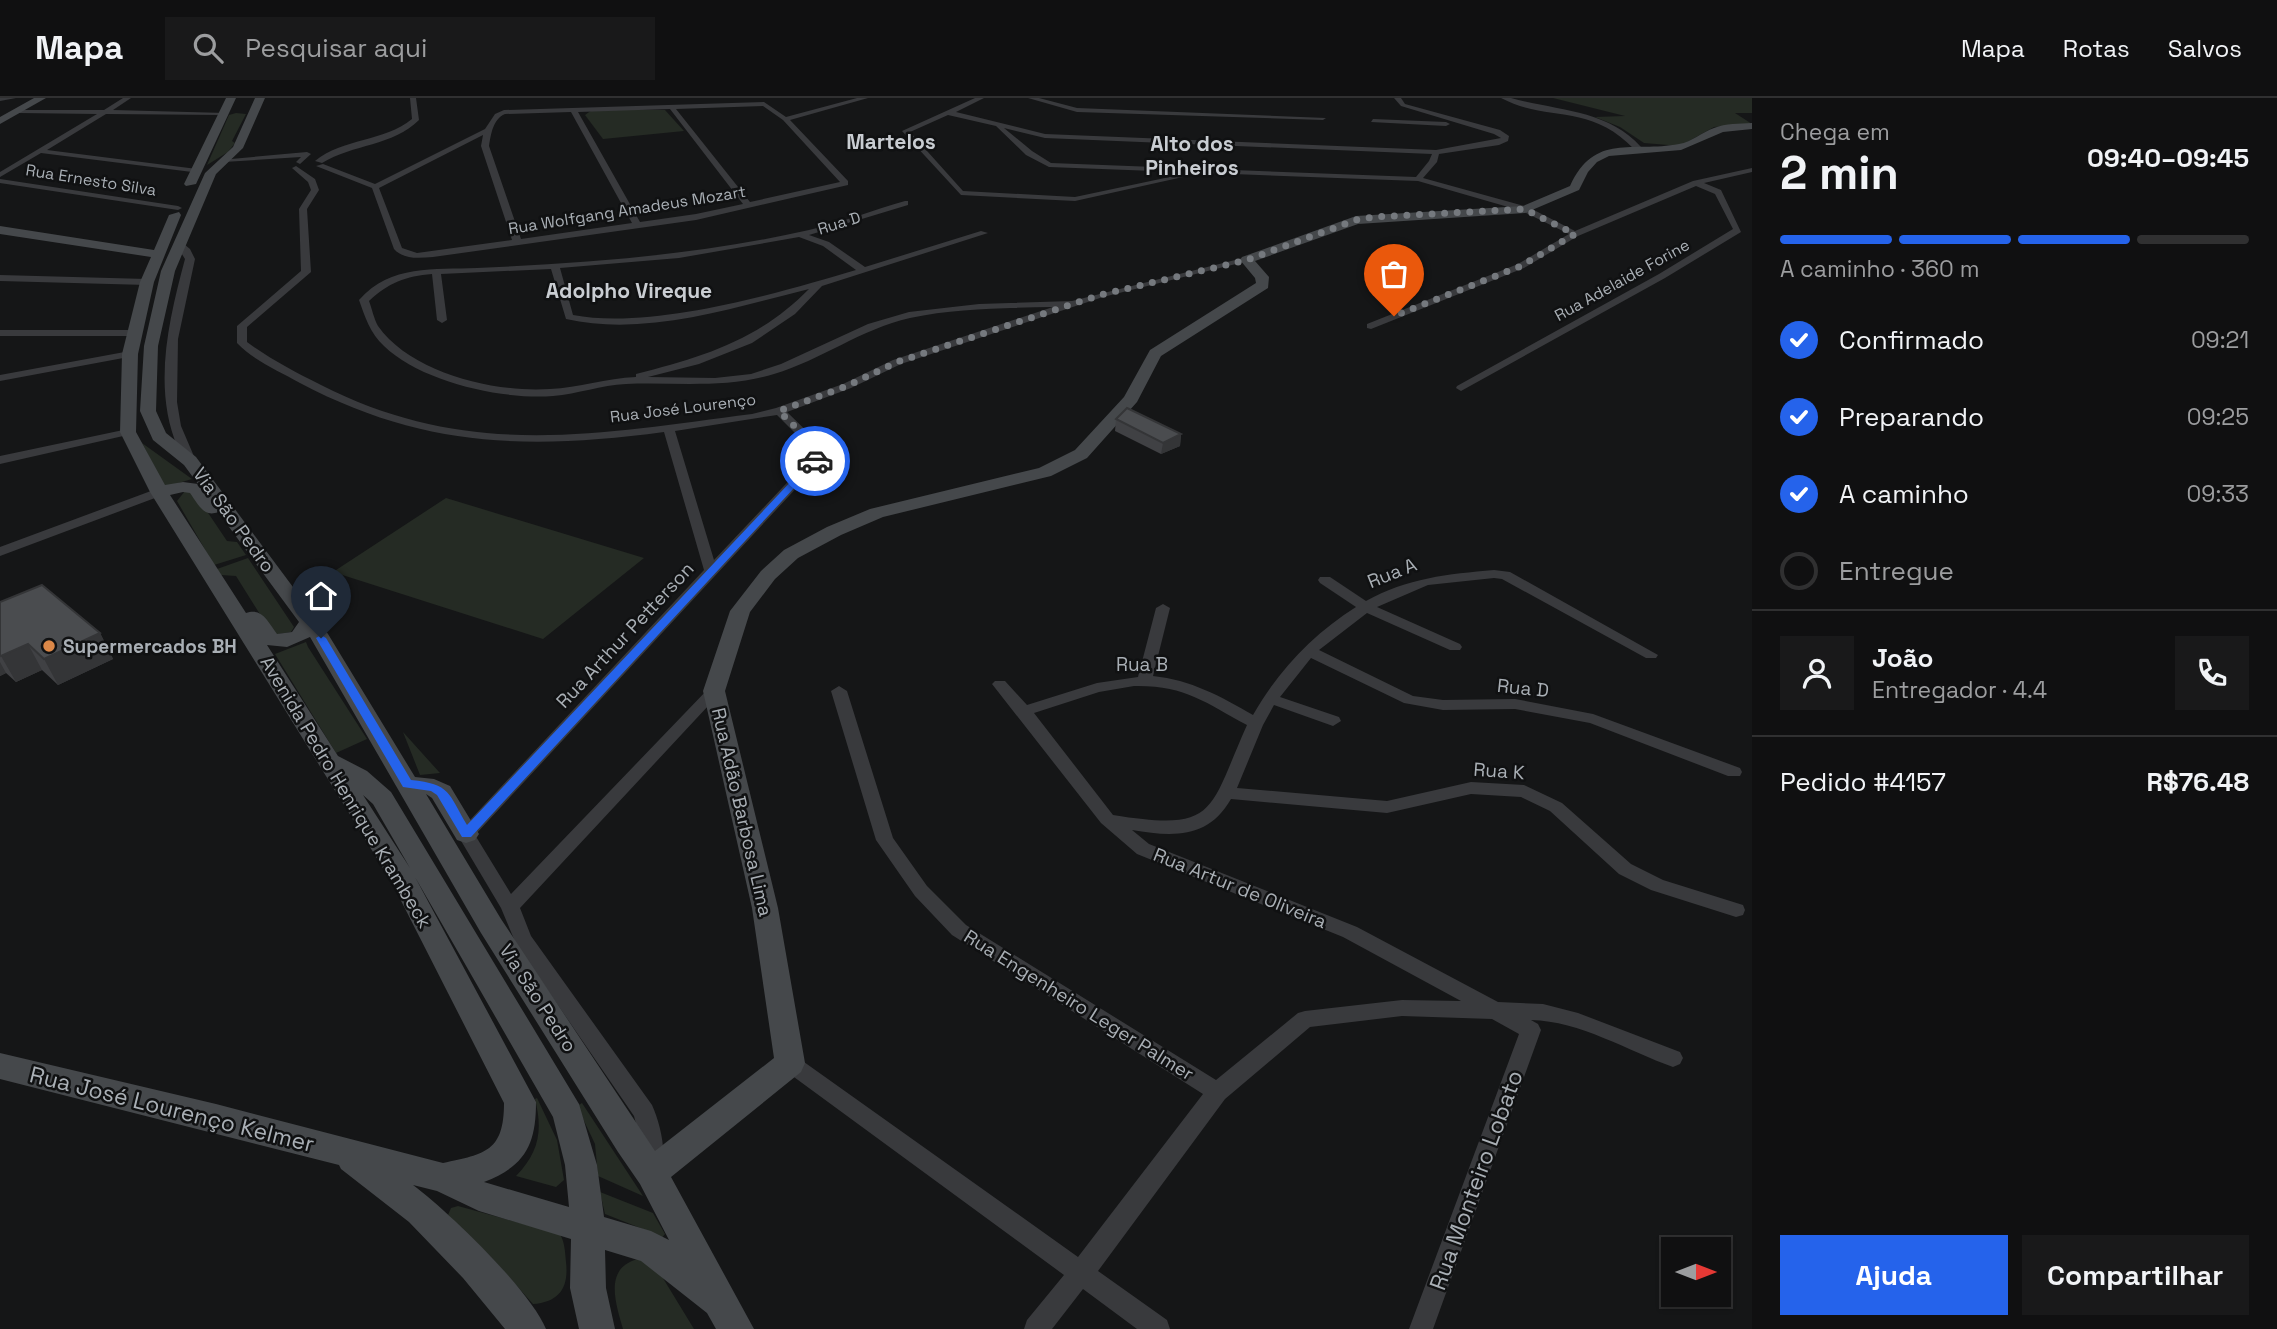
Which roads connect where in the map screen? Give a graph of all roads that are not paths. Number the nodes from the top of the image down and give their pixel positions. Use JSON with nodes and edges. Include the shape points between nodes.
{"nodes":[{"id":1,"x":13,"y":98,"type":"edge"},
{"id":2,"x":20,"y":98,"type":"edge"},
{"id":3,"x":128,"y":98,"type":"edge"},
{"id":4,"x":413,"y":98,"type":"edge"},
{"id":5,"x":864,"y":98,"type":"edge"},
{"id":6,"x":981,"y":98,"type":"edge"},
{"id":7,"x":1031,"y":98,"type":"edge"},
{"id":8,"x":1504,"y":98,"type":"edge"},
{"id":9,"x":0,"y":99,"type":"edge"},
{"id":10,"x":38,"y":99,"type":"edge"},
{"id":11,"x":1398,"y":100,"type":"edge"},
{"id":12,"x":243,"y":104,"type":"edge"},
{"id":13,"x":1184,"y":104,"type":"dead end"},
{"id":14,"x":670,"y":105,"type":"junction"},
{"id":15,"x":573,"y":109,"type":"junction"},
{"id":16,"x":15,"y":113,"type":"junction"},
{"id":17,"x":104,"y":113,"type":"junction"},
{"id":18,"x":945,"y":113,"type":"junction"},
{"id":19,"x":1187,"y":114,"type":"junction"},
{"id":20,"x":1323,"y":118,"type":"dead end"},
{"id":21,"x":785,"y":119,"type":"junction"},
{"id":22,"x":0,"y":121,"type":"edge"},
{"id":23,"x":1373,"y":121,"type":"dead end"},
{"id":24,"x":991,"y":122,"type":"junction"},
{"id":25,"x":1473,"y":125,"type":"junction"},
{"id":26,"x":1752,"y":126,"type":"edge"},
{"id":27,"x":1016,"y":129,"type":"junction"},
{"id":28,"x":488,"y":130,"type":"junction"},
{"id":29,"x":1003,"y":130,"type":"junction"},
{"id":30,"x":1045,"y":136,"type":"junction"},
{"id":31,"x":1307,"y":136,"type":"dead end"},
{"id":32,"x":1014,"y":139,"type":"junction"},
{"id":33,"x":1312,"y":147,"type":"junction"},
{"id":34,"x":1637,"y":147,"type":"junction"},
{"id":35,"x":41,"y":150,"type":"junction"},
{"id":36,"x":330,"y":152,"type":"junction"},
{"id":37,"x":1436,"y":152,"type":"junction"},
{"id":38,"x":307,"y":155,"type":"junction"},
{"id":39,"x":223,"y":160,"type":"junction"},
{"id":40,"x":298,"y":165,"type":"junction"},
{"id":41,"x":315,"y":168,"type":"junction"},
{"id":42,"x":1752,"y":170,"type":"edge"},
{"id":43,"x":197,"y":171,"type":"junction"},
{"id":44,"x":1185,"y":172,"type":"junction"},
{"id":45,"x":0,"y":175,"type":"edge"},
{"id":46,"x":1418,"y":179,"type":"junction"},
{"id":47,"x":0,"y":181,"type":"edge"},
{"id":48,"x":1696,"y":183,"type":"junction"},
{"id":49,"x":375,"y":187,"type":"junction"},
{"id":50,"x":905,"y":203,"type":"dead end"},
{"id":51,"x":749,"y":206,"type":"junction"},
{"id":52,"x":178,"y":208,"type":"junction"},
{"id":53,"x":1524,"y":209,"type":"junction"},
{"id":54,"x":637,"y":225,"type":"junction"},
{"id":55,"x":0,"y":230,"type":"edge"},
{"id":56,"x":984,"y":233,"type":"dead end"},
{"id":57,"x":1575,"y":234,"type":"junction"},
{"id":58,"x":801,"y":235,"type":"junction"},
{"id":59,"x":517,"y":242,"type":"junction"},
{"id":60,"x":157,"y":254,"type":"junction"},
{"id":61,"x":1247,"y":260,"type":"junction"},
{"id":62,"x":555,"y":265,"type":"junction"},
{"id":63,"x":863,"y":270,"type":"junction"},
{"id":64,"x":436,"y":272,"type":"junction"},
{"id":65,"x":0,"y":278,"type":"edge"},
{"id":66,"x":147,"y":282,"type":"junction"},
{"id":67,"x":819,"y":284,"type":"junction"},
{"id":68,"x":1072,"y":304,"type":"junction"},
{"id":69,"x":442,"y":320,"type":"dead end"},
{"id":70,"x":1371,"y":326,"type":"dead end"},
{"id":71,"x":0,"y":333,"type":"edge"},
{"id":72,"x":134,"y":333,"type":"junction"},
{"id":73,"x":130,"y":354,"type":"junction"},
{"id":74,"x":0,"y":378,"type":"edge"},
{"id":75,"x":621,"y":381,"type":"junction"},
{"id":76,"x":1461,"y":388,"type":"dead end"},
{"id":77,"x":779,"y":411,"type":"junction"},
{"id":78,"x":668,"y":427,"type":"junction"},
{"id":79,"x":128,"y":432,"type":"junction"},
{"id":80,"x":0,"y":460,"type":"edge"},
{"id":81,"x":159,"y":492,"type":"junction"},
{"id":82,"x":247,"y":537,"type":"junction"},
{"id":83,"x":0,"y":552,"type":"edge"},
{"id":84,"x":711,"y":571,"type":"junction"},
{"id":85,"x":1325,"y":580,"type":"dead end"},
{"id":86,"x":216,"y":581,"type":"junction"},
{"id":87,"x":1366,"y":607,"type":"junction"},
{"id":88,"x":1163,"y":608,"type":"dead end"},
{"id":89,"x":309,"y":622,"type":"junction"},
{"id":90,"x":1455,"y":647,"type":"dead end"},
{"id":91,"x":1309,"y":651,"type":"junction"},
{"id":92,"x":1651,"y":655,"type":"dead end"},
{"id":93,"x":1144,"y":682,"type":"junction"},
{"id":94,"x":1000,"y":684,"type":"dead end"},
{"id":95,"x":714,"y":691,"type":"junction"},
{"id":96,"x":839,"y":691,"type":"dead end"},
{"id":97,"x":1271,"y":699,"type":"junction"},
{"id":98,"x":1024,"y":711,"type":"junction"},
{"id":99,"x":1333,"y":721,"type":"dead end"},
{"id":100,"x":1255,"y":723,"type":"junction"},
{"id":101,"x":331,"y":762,"type":"junction"},
{"id":102,"x":1734,"y":772,"type":"dead end"},
{"id":103,"x":407,"y":784,"type":"junction"},
{"id":104,"x":1227,"y":793,"type":"junction"},
{"id":105,"x":1107,"y":820,"type":"junction"},
{"id":106,"x":466,"y":834,"type":"junction"},
{"id":107,"x":510,"y":907,"type":"junction"},
{"id":108,"x":1736,"y":911,"type":"dead end"},
{"id":109,"x":1497,"y":1011,"type":"junction"},
{"id":110,"x":1531,"y":1030,"type":"joint"},
{"id":111,"x":1673,"y":1059,"type":"dead end"},
{"id":112,"x":790,"y":1063,"type":"junction"},
{"id":113,"x":0,"y":1066,"type":"edge"},
{"id":114,"x":1217,"y":1092,"type":"junction"},
{"id":115,"x":344,"y":1153,"type":"junction"},
{"id":116,"x":652,"y":1172,"type":"junction"},
{"id":117,"x":443,"y":1178,"type":"junction"},
{"id":118,"x":588,"y":1228,"type":"junction"},
{"id":119,"x":1082,"y":1272,"type":"junction"},
{"id":120,"x":727,"y":1315,"type":"edge"},
{"id":121,"x":528,"y":1329,"type":"edge"},
{"id":122,"x":597,"y":1329,"type":"edge"},
{"id":123,"x":1036,"y":1329,"type":"edge"},
{"id":124,"x":1158,"y":1329,"type":"edge"},
{"id":125,"x":1421,"y":1329,"type":"edge"}],
"edges":[{"from":1,"to":9,"type":"street"},
{"from":2,"to":10,"type":"street"},
{"from":3,"to":17,"type":"street"},
{"from":4,"to":36,"type":"street","via":[[416,120],[407,130]]},
{"from":5,"to":21,"type":"street"},
{"from":6,"to":18,"type":"street"},
{"from":7,"to":19,"type":"street","via":[[1077,110]]},
{"from":8,"to":34,"type":"street","via":[[1592,118],[1620,131]]},
{"from":10,"to":16,"type":"main road"},
{"from":11,"to":25,"type":"street"},
{"from":12,"to":17,"type":"street"},
{"from":12,"to":39,"type":"main road","name":"Via São Pedro","via":[[241,142]]},
{"from":12,"to":43,"type":"main road","name":"Avenida Pedro Henrique Krambeck"},
{"from":13,"to":19,"type":"street"},
{"from":14,"to":15,"type":"street","name":"Rua Wolfgang Amadeus Mozart"},
{"from":14,"to":21,"type":"street","name":"Rua Wolfgang Amadeus Mozart","via":[[764,104]]},
{"from":14,"to":51,"type":"street"},
{"from":15,"to":28,"type":"street","name":"Rua Wolfgang Amadeus Mozart","via":[[504,112]]},
{"from":15,"to":54,"type":"street"},
{"from":16,"to":17,"type":"street"},
{"from":16,"to":22,"type":"main road"},
{"from":17,"to":35,"type":"street"},
{"from":18,"to":24,"type":"street"},
{"from":18,"to":44,"type":"street","via":[[906,131],[964,194],[1088,198],[1183,177]]},
{"from":19,"to":20,"type":"street","via":[[1300,122]]},
{"from":21,"to":51,"type":"street","name":"Rua Wolfgang Amadeus Mozart","via":[[845,183]]},
{"from":23,"to":25,"type":"street"},
{"from":24,"to":27,"type":"street"},
{"from":24,"to":29,"type":"street"},
{"from":25,"to":37,"type":"street","via":[[1505,139]]},
{"from":26,"to":34,"type":"main road","name":"Rua José Lourenço","via":[[1716,130],[1680,148]]},
{"from":27,"to":29,"type":"street"},
{"from":27,"to":30,"type":"street"},
{"from":28,"to":49,"type":"street"},
{"from":28,"to":59,"type":"street","via":[[485,146]]},
{"from":29,"to":32,"type":"street"},
{"from":30,"to":32,"type":"street"},
{"from":30,"to":33,"type":"street"},
{"from":31,"to":33,"type":"street"},
{"from":32,"to":44,"type":"street","via":[[1049,165]]},
{"from":33,"to":37,"type":"street"},
{"from":34,"to":53,"type":"main road","name":"Rua José Lourenço","via":[[1605,153],[1586,163],[1575,188]]},
{"from":35,"to":43,"type":"street"},
{"from":35,"to":45,"type":"street"},
{"from":36,"to":38,"type":"street"},
{"from":36,"to":41,"type":"street"},
{"from":37,"to":46,"type":"street"},
{"from":38,"to":39,"type":"street"},
{"from":38,"to":40,"type":"street"},
{"from":39,"to":82,"type":"main road","name":"Via São Pedro","via":[[211,173],[168,271],[154,331],[148,411],[159,436],[190,461]]},
{"from":40,"to":41,"type":"street"},
{"from":40,"to":41,"type":"street"},
{"from":41,"to":49,"type":"street","via":[[342,172]]},
{"from":41,"to":78,"type":"street","name":"Rua José Lourenço","via":[[315,190],[303,209],[306,272],[243,326],[242,344],[260,358],[382,416],[450,432],[533,438]]},
{"from":42,"to":48,"type":"street"},
{"from":43,"to":52,"type":"main road","name":"Avenida Pedro Henrique Krambeck"},
{"from":44,"to":46,"type":"street"},
{"from":46,"to":53,"type":"street"},
{"from":47,"to":52,"type":"street","name":"Rua Ernesto Silva"},
{"from":48,"to":57,"type":"street"},
{"from":48,"to":76,"type":"street","name":"Rua Adelaide Forine","via":[[1718,192],[1738,230]]},
{"from":49,"to":59,"type":"street","name":"Rua Wolfgang Amadeus Mozart","via":[[403,253],[433,254]]},
{"from":50,"to":58,"type":"street","name":"Rua D"},
{"from":51,"to":54,"type":"street","name":"Rua Wolfgang Amadeus Mozart"},
{"from":52,"to":60,"type":"main road","name":"Avenida Pedro Henrique Krambeck"},
{"from":53,"to":57,"type":"street"},
{"from":53,"to":61,"type":"main road","name":"Rua José Lourenço","via":[[1356,220]]},
{"from":54,"to":59,"type":"street","name":"Rua Wolfgang Amadeus Mozart"},
{"from":55,"to":60,"type":"main road"},
{"from":56,"to":63,"type":"street"},
{"from":57,"to":70,"type":"street","via":[[1521,266]]},
{"from":58,"to":62,"type":"street","via":[[715,251]]},
{"from":58,"to":63,"type":"street","name":"Rua D","via":[[826,244]]},
{"from":60,"to":66,"type":"main road","name":"Avenida Pedro Henrique Krambeck"},
{"from":61,"to":68,"type":"street","name":"Rua José Lourenço"},
{"from":61,"to":95,"type":"main road","name":"Rua Adão Barbosa Lima","via":[[1263,285],[1155,353],[1131,399],[1081,454],[1045,472],[877,513],[791,554],[740,611]]},
{"from":62,"to":64,"type":"street"},
{"from":62,"to":67,"type":"street","via":[[569,317],[600,324],[723,306]]},
{"from":63,"to":67,"type":"street"},
{"from":64,"to":69,"type":"street"},
{"from":64,"to":75,"type":"street","via":[[388,279],[365,300],[366,318],[416,365],[447,378],[520,392],[568,391]]},
{"from":65,"to":66,"type":"street"},
{"from":66,"to":72,"type":"main road","name":"Avenida Pedro Henrique Krambeck"},
{"from":67,"to":75,"type":"street","via":[[792,312],[748,341],[695,362]]},
{"from":68,"to":75,"type":"street","via":[[977,307],[887,321],[769,373],[714,383]]},
{"from":68,"to":77,"type":"street","name":"Rua José Lourenço","via":[[897,362]]},
{"from":71,"to":72,"type":"street"},
{"from":72,"to":73,"type":"main road","name":"Avenida Pedro Henrique Krambeck"},
{"from":73,"to":74,"type":"street"},
{"from":73,"to":79,"type":"main road","name":"Avenida Pedro Henrique Krambeck"},
{"from":77,"to":78,"type":"street","name":"Rua José Lourenço"},
{"from":77,"to":84,"type":"street","via":[[822,453]]},
{"from":78,"to":84,"type":"street","name":"Rua Arthur Petterson"},
{"from":79,"to":80,"type":"street"},
{"from":79,"to":81,"type":"main road","name":"Avenida Pedro Henrique Krambeck"},
{"from":81,"to":82,"type":"main road","via":[[197,489],[233,536]]},
{"from":81,"to":83,"type":"street"},
{"from":81,"to":86,"type":"main road","name":"Avenida Pedro Henrique Krambeck"},
{"from":82,"to":89,"type":"main road","name":"Via São Pedro"},
{"from":84,"to":106,"type":"street","name":"Rua Arthur Petterson"},
{"from":85,"to":87,"type":"street"},
{"from":86,"to":89,"type":"main road","via":[[228,581],[271,640],[287,642],[300,636]]},
{"from":86,"to":101,"type":"main road","name":"Avenida Pedro Henrique Krambeck"},
{"from":87,"to":90,"type":"street"},
{"from":87,"to":91,"type":"street","name":"Rua A"},
{"from":87,"to":92,"type":"street","name":"Rua A","via":[[1385,595],[1427,581],[1505,575]]},
{"from":88,"to":93,"type":"street"},
{"from":89,"to":103,"type":"main road","name":"Via São Pedro"},
{"from":91,"to":97,"type":"street","name":"Rua A","via":[[1294,664]]},
{"from":91,"to":102,"type":"street","name":"Rua D","via":[[1409,700],[1515,705],[1592,719]]},
{"from":93,"to":98,"type":"street","name":"Rua B","via":[[1118,682]]},
{"from":93,"to":100,"type":"street","name":"Rua B","via":[[1173,683],[1195,691]]},
{"from":94,"to":98,"type":"street","name":"Rua Artur de Oliveira"},
{"from":95,"to":107,"type":"street"},
{"from":95,"to":112,"type":"main road","name":"Rua Adão Barbosa Lima","via":[[765,908]]},
{"from":96,"to":114,"type":"street","name":"Rua Engenheiro Leger Palmer","via":[[885,840],[921,891],[959,930]]},
{"from":97,"to":99,"type":"street"},
{"from":97,"to":100,"type":"street","name":"Rua A"},
{"from":98,"to":105,"type":"street","name":"Rua Artur de Oliveira"},
{"from":100,"to":104,"type":"street","name":"Rua A"},
{"from":101,"to":117,"type":"main road","name":"Avenida Pedro Henrique Krambeck","via":[[402,877],[520,1102],[518,1139],[509,1153],[480,1170]]},
{"from":101,"to":118,"type":"main road","name":"Via São Pedro","via":[[383,798],[568,1114],[581,1165]]},
{"from":103,"to":106,"type":"main road","via":[[442,792]]},
{"from":103,"to":116,"type":"main road","name":"Via São Pedro","via":[[491,926]]},
{"from":104,"to":105,"type":"street","via":[[1203,821],[1176,829]]},
{"from":104,"to":108,"type":"street","name":"Rua K","via":[[1387,807],[1471,788],[1524,791],[1556,807],[1625,869],[1657,886]]},
{"from":105,"to":109,"type":"street","name":"Rua Artur de Oliveira","via":[[1143,849],[1350,932]]},
{"from":106,"to":107,"type":"street"},
{"from":107,"to":116,"type":"street","via":[[523,939],[644,1112]]},
{"from":109,"to":110,"type":"street","name":"Rua Artur de Oliveira"},
{"from":109,"to":111,"type":"street","via":[[1543,1012],[1578,1021]]},
{"from":109,"to":114,"type":"street","via":[[1402,1008],[1305,1019]]},
{"from":110,"to":125,"type":"street","name":"Rua Monteiro Lobato"},
{"from":112,"to":116,"type":"main road"},
{"from":112,"to":119,"type":"street"},
{"from":113,"to":115,"type":"main road","name":"Rua José Lourenço Kelmer"},
{"from":114,"to":119,"type":"street"},
{"from":115,"to":117,"type":"main road","name":"Rua José Lourenço Kelmer"},
{"from":115,"to":121,"type":"main road","name":"Rua José Lourenço Kelmer","via":[[421,1211]]},
{"from":116,"to":120,"type":"main road"},
{"from":117,"to":118,"type":"main road","name":"Rua José Lourenço Kelmer","via":[[479,1196]]},
{"from":118,"to":120,"type":"main road","name":"Rua José Lourenço Kelmer","via":[[651,1247]]},
{"from":118,"to":122,"type":"main road","name":"Via São Pedro","via":[[588,1288]]},
{"from":119,"to":123,"type":"street"},
{"from":119,"to":124,"type":"street"}]}
